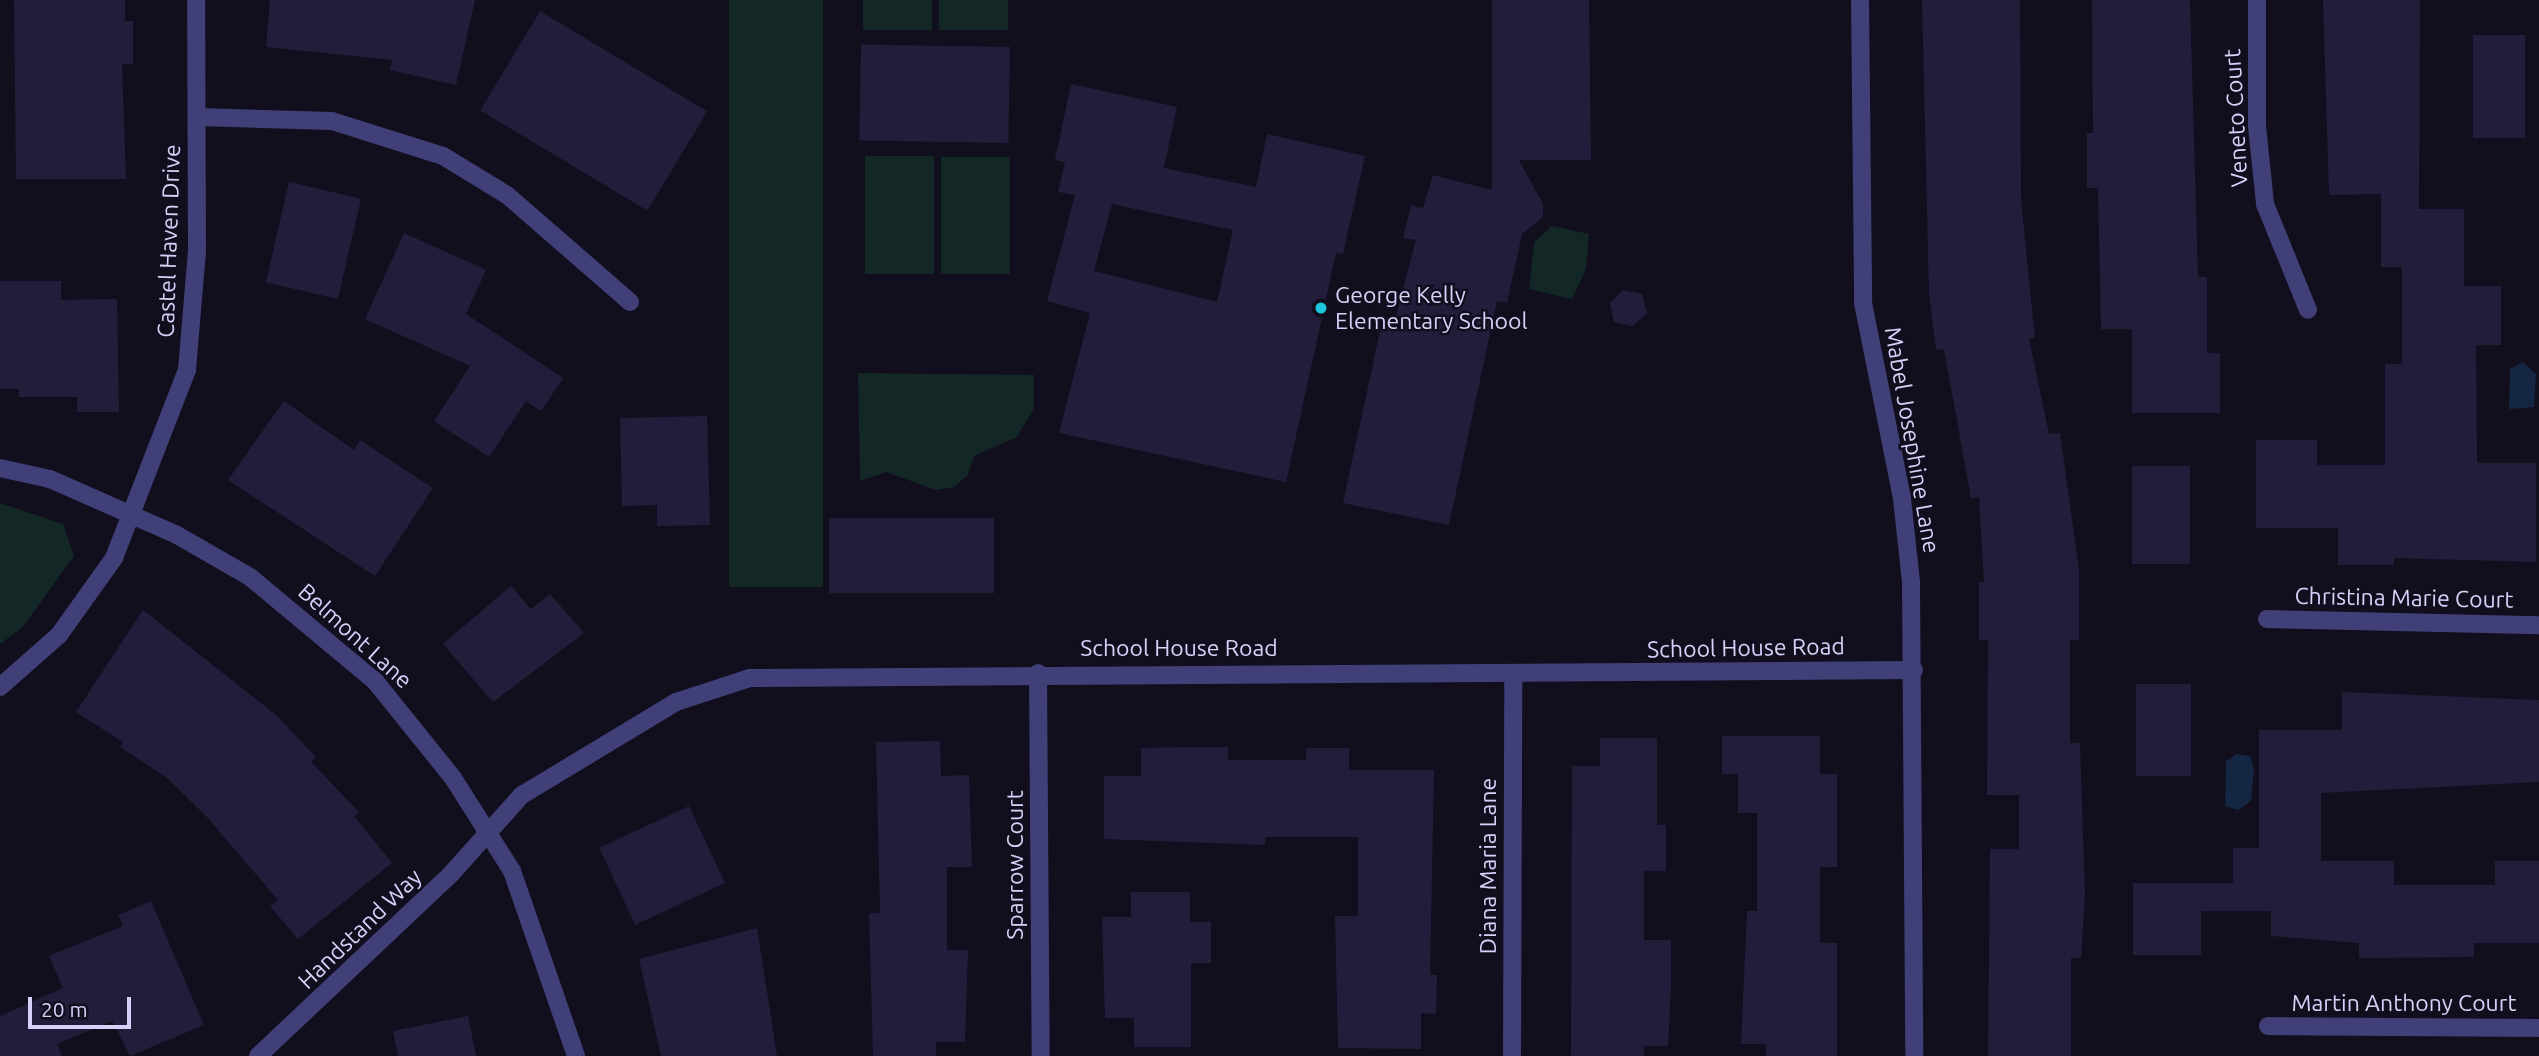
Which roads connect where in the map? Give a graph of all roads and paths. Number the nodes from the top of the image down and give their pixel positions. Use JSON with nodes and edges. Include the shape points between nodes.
{"nodes":[{"id":1,"x":196,"y":0,"type":"edge"},
{"id":2,"x":1860,"y":0,"type":"edge"},
{"id":3,"x":2257,"y":0,"type":"edge"},
{"id":4,"x":197,"y":117,"type":"junction"},
{"id":5,"x":630,"y":302,"type":"dead end"},
{"id":6,"x":2308,"y":310,"type":"dead end"},
{"id":7,"x":0,"y":468,"type":"edge"},
{"id":8,"x":134,"y":516,"type":"junction"},
{"id":9,"x":2267,"y":619,"type":"dead end"},
{"id":10,"x":2539,"y":625,"type":"edge"},
{"id":11,"x":1914,"y":670,"type":"junction"},
{"id":12,"x":1038,"y":673,"type":"junction"},
{"id":13,"x":1513,"y":676,"type":"junction"},
{"id":14,"x":0,"y":687,"type":"edge"},
{"id":15,"x":488,"y":829,"type":"junction"},
{"id":16,"x":2268,"y":1026,"type":"dead end"},
{"id":17,"x":2539,"y":1028,"type":"edge"},
{"id":18,"x":258,"y":1056,"type":"edge"},
{"id":19,"x":576,"y":1056,"type":"edge"},
{"id":20,"x":1041,"y":1056,"type":"edge"},
{"id":21,"x":1512,"y":1056,"type":"edge"},
{"id":22,"x":1914,"y":1056,"type":"edge"}],
"edges":[{"from":1,"to":4,"type":"street","name":"Castel Haven Drive"},
{"from":2,"to":11,"type":"street","name":"Mabel Josephine Lane","via":[[1863,303],[1902,499]]},
{"from":3,"to":6,"type":"street","name":"Veneto Court","via":[[2257,126],[2265,204]]},
{"from":4,"to":5,"type":"street","via":[[332,121],[443,156],[507,195]]},
{"from":4,"to":8,"type":"street","name":"Castel Haven Drive","via":[[193,335],[175,408]]},
{"from":7,"to":8,"type":"street","name":"Belmont Lane","via":[[50,479]]},
{"from":8,"to":14,"type":"street","name":"Castel Haven Drive","via":[[114,558],[59,635]]},
{"from":8,"to":15,"type":"street","name":"Belmont Lane","via":[[250,577],[315,626],[415,727]]},
{"from":9,"to":10,"type":"street","name":"Christina Marie Court"},
{"from":11,"to":13,"type":"street","name":"School House Road"},
{"from":11,"to":22,"type":"street","name":"Mabel Josephine Lane"},
{"from":12,"to":13,"type":"street","name":"School House Road"},
{"from":12,"to":15,"type":"street","name":"School House Road","via":[[787,675],[726,684],[676,702],[584,754],[522,795]]},
{"from":12,"to":20,"type":"street","name":"Sparrow Court"},
{"from":13,"to":21,"type":"street","name":"Diana Maria Lane"},
{"from":15,"to":18,"type":"street","name":"Handstand Way","via":[[451,874]]},
{"from":15,"to":19,"type":"street","name":"Belmont Lane","via":[[542,944]]},
{"from":16,"to":17,"type":"street","name":"Martin Anthony Court"}]}
